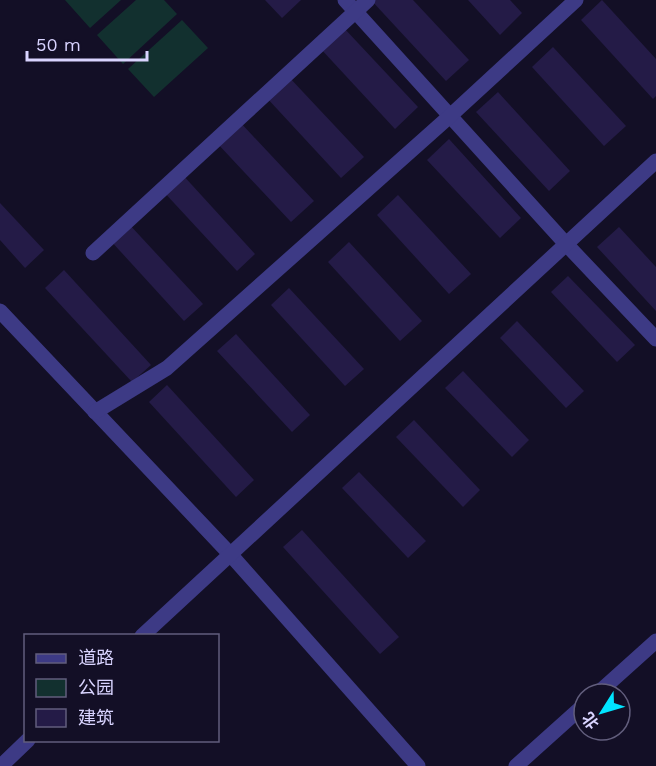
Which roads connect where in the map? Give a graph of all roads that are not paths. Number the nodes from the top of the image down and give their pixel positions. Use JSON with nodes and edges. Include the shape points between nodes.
{"nodes":[{"id":1,"x":368,"y":0,"type":"edge"},
{"id":2,"x":576,"y":0,"type":"edge"},
{"id":3,"x":350,"y":6,"type":"edge"},
{"id":4,"x":450,"y":116,"type":"junction"},
{"id":5,"x":656,"y":161,"type":"edge"},
{"id":6,"x":566,"y":244,"type":"junction"},
{"id":7,"x":93,"y":253,"type":"dead end"},
{"id":8,"x":0,"y":311,"type":"edge"},
{"id":9,"x":656,"y":339,"type":"edge"},
{"id":10,"x":95,"y":412,"type":"junction"},
{"id":11,"x":230,"y":555,"type":"junction"},
{"id":12,"x":144,"y":634,"type":"edge"},
{"id":13,"x":656,"y":641,"type":"edge"},
{"id":14,"x":610,"y":682,"type":"edge"},
{"id":15,"x":572,"y":716,"type":"edge"},
{"id":16,"x":27,"y":742,"type":"edge"},
{"id":17,"x":1,"y":766,"type":"edge"},
{"id":18,"x":418,"y":766,"type":"edge"},
{"id":19,"x":516,"y":766,"type":"edge"}],
"edges":[{"from":1,"to":3,"type":"street"},
{"from":2,"to":4,"type":"street"},
{"from":3,"to":4,"type":"street"},
{"from":3,"to":7,"type":"street"},
{"from":4,"to":6,"type":"street"},
{"from":4,"to":10,"type":"street","via":[[167,368]]},
{"from":5,"to":6,"type":"street"},
{"from":6,"to":9,"type":"street"},
{"from":6,"to":11,"type":"street"},
{"from":8,"to":10,"type":"street"},
{"from":10,"to":11,"type":"street"},
{"from":11,"to":12,"type":"street"},
{"from":11,"to":18,"type":"street"},
{"from":13,"to":14,"type":"street"},
{"from":15,"to":19,"type":"street"},
{"from":16,"to":17,"type":"street"}]}
